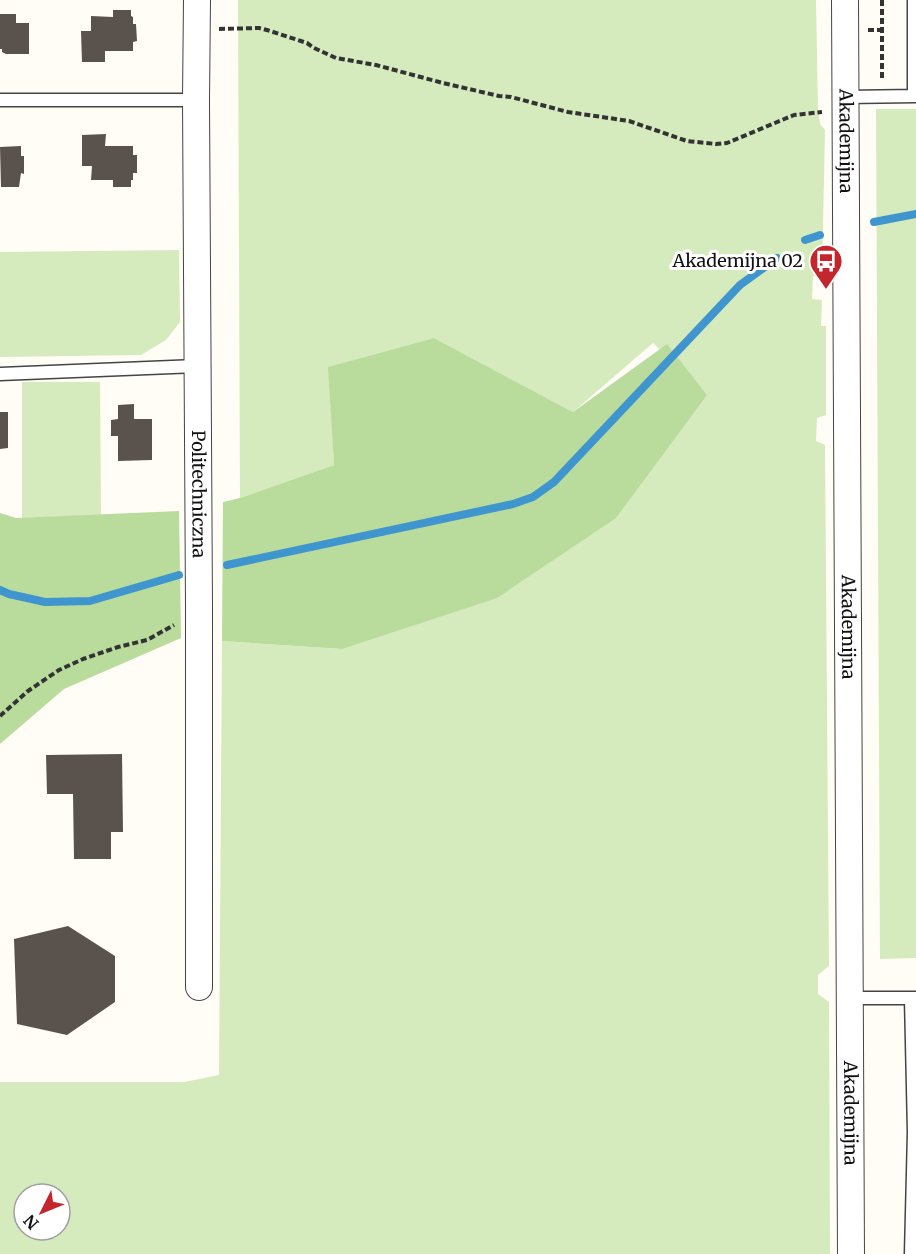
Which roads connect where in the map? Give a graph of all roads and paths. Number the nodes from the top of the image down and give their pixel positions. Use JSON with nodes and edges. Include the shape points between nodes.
{"nodes":[{"id":1,"x":197,"y":0,"type":"edge"},
{"id":2,"x":845,"y":0,"type":"edge"},
{"id":3,"x":882,"y":0,"type":"edge"},
{"id":4,"x":914,"y":0,"type":"edge"},
{"id":5,"x":197,"y":29,"type":"junction"},
{"id":6,"x":915,"y":96,"type":"edge"},
{"id":7,"x":882,"y":97,"type":"junction"},
{"id":8,"x":0,"y":100,"type":"edge"},
{"id":9,"x":195,"y":100,"type":"junction"},
{"id":10,"x":836,"y":105,"type":"junction"},
{"id":11,"x":197,"y":366,"type":"junction"},
{"id":12,"x":0,"y":374,"type":"edge"},
{"id":13,"x":199,"y":607,"type":"junction"},
{"id":14,"x":0,"y":716,"type":"edge"},
{"id":15,"x":199,"y":987,"type":"dead end"},
{"id":16,"x":849,"y":998,"type":"junction"},
{"id":17,"x":914,"y":998,"type":"edge"},
{"id":18,"x":915,"y":1132,"type":"edge"},
{"id":19,"x":851,"y":1254,"type":"edge"},
{"id":20,"x":911,"y":1254,"type":"edge"}],
"edges":[{"from":1,"to":5,"type":"street","name":"Politechniczna"},
{"from":2,"to":10,"type":"street","name":"Akademijna"},
{"from":3,"to":7,"type":"path"},
{"from":4,"to":6,"type":"lane"},
{"from":5,"to":9,"type":"street","name":"Politechniczna"},
{"from":5,"to":10,"type":"path","via":[[259,28],[307,43],[336,58],[568,111],[629,121],[687,141],[727,143],[794,115]]},
{"from":6,"to":7,"type":"lane"},
{"from":7,"to":10,"type":"lane"},
{"from":8,"to":9,"type":"lane"},
{"from":9,"to":11,"type":"street","name":"Politechniczna"},
{"from":10,"to":16,"type":"street","name":"Akademijna"},
{"from":11,"to":12,"type":"lane"},
{"from":11,"to":13,"type":"street","name":"Politechniczna"},
{"from":13,"to":14,"type":"path","via":[[147,640],[59,670]]},
{"from":13,"to":15,"type":"street","name":"Politechniczna"},
{"from":16,"to":17,"type":"lane"},
{"from":16,"to":19,"type":"street","name":"Akademijna"},
{"from":17,"to":18,"type":"lane"},
{"from":18,"to":20,"type":"lane"}]}
